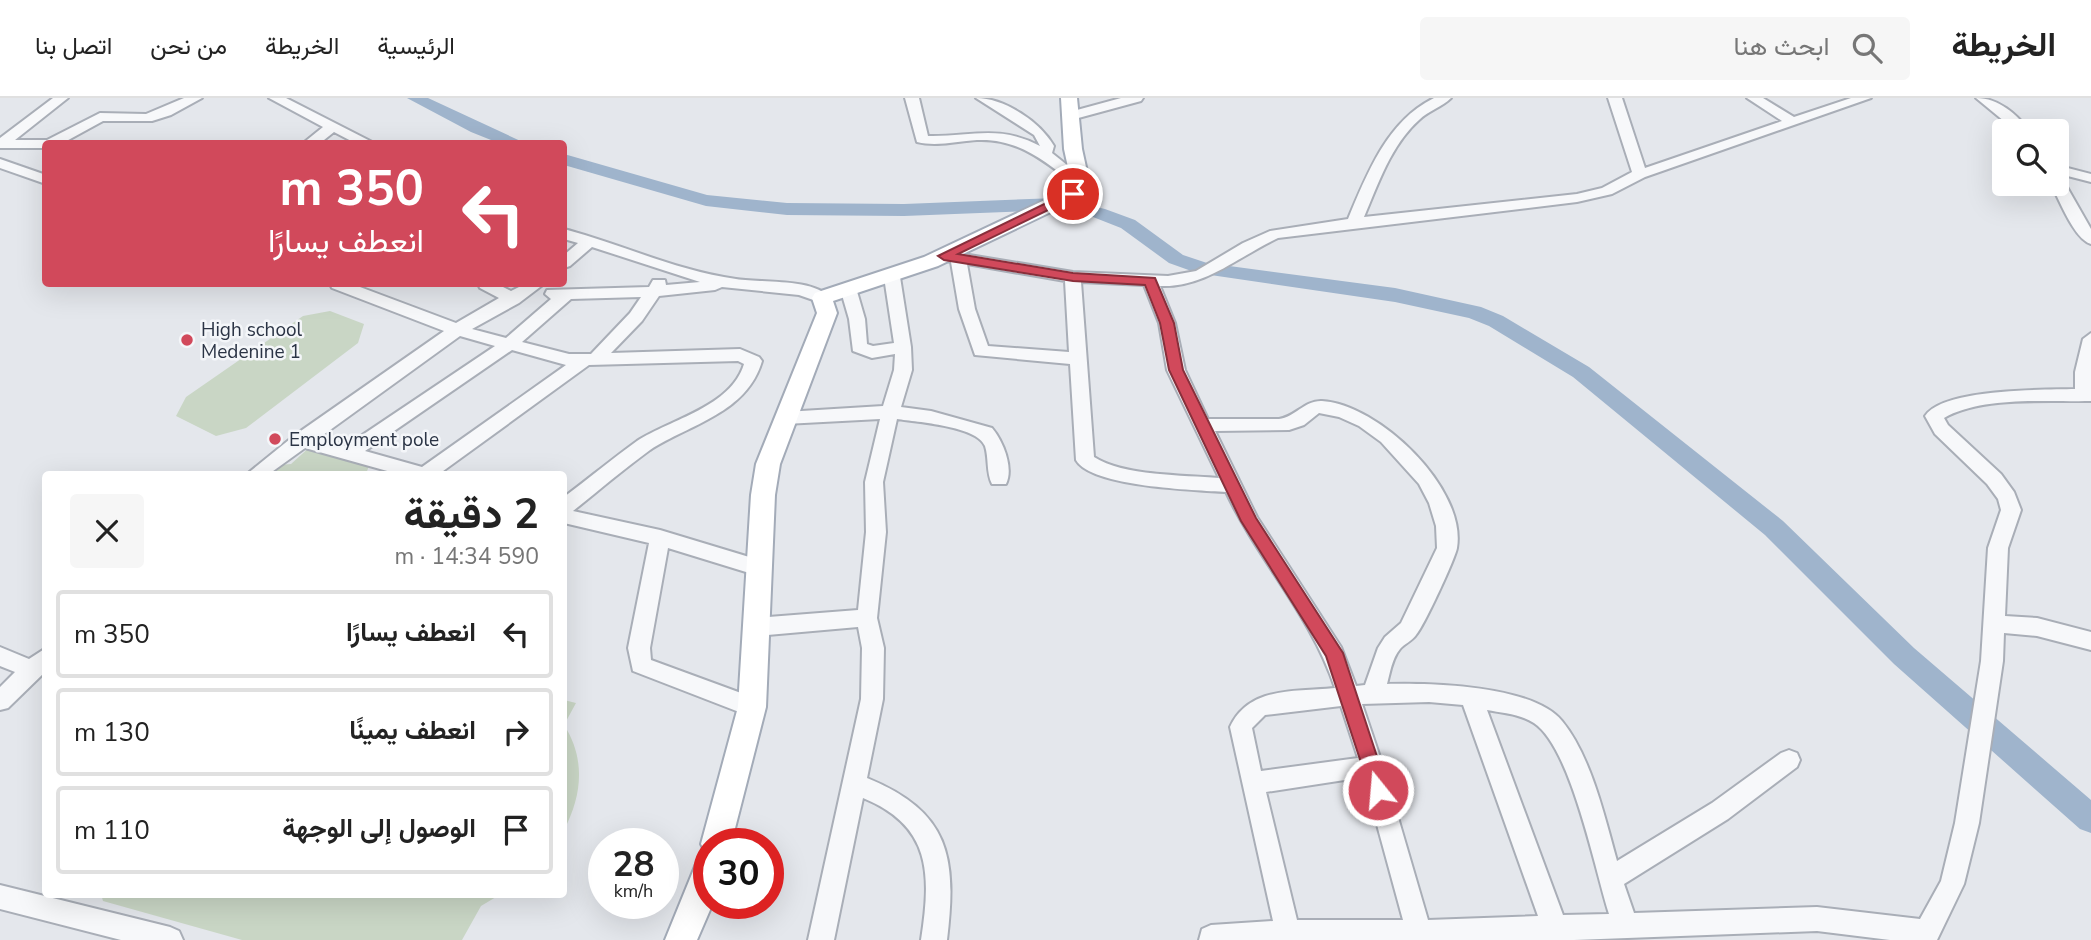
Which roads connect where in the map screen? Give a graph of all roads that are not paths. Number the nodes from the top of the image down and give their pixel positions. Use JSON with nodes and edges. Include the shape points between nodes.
{"nodes":[{"id":1,"x":61,"y":98,"type":"edge"},
{"id":2,"x":195,"y":98,"type":"edge"},
{"id":3,"x":276,"y":98,"type":"edge"},
{"id":4,"x":912,"y":98,"type":"edge"},
{"id":5,"x":983,"y":98,"type":"edge"},
{"id":6,"x":1136,"y":98,"type":"edge"},
{"id":7,"x":1444,"y":98,"type":"edge"},
{"id":8,"x":1615,"y":98,"type":"edge"},
{"id":9,"x":1754,"y":98,"type":"edge"},
{"id":10,"x":1864,"y":98,"type":"edge"},
{"id":11,"x":1983,"y":98,"type":"edge"},
{"id":12,"x":1070,"y":107,"type":"edge"},
{"id":13,"x":2012,"y":119,"type":"edge"},
{"id":14,"x":1793,"y":122,"type":"junction"},
{"id":15,"x":333,"y":126,"type":"junction"},
{"id":16,"x":56,"y":140,"type":"edge"},
{"id":17,"x":314,"y":140,"type":"edge"},
{"id":18,"x":361,"y":140,"type":"edge"},
{"id":19,"x":0,"y":144,"type":"edge"},
{"id":20,"x":42,"y":144,"type":"edge"},
{"id":21,"x":1044,"y":155,"type":"junction"},
{"id":22,"x":0,"y":163,"type":"edge"},
{"id":23,"x":2069,"y":172,"type":"edge"},
{"id":24,"x":1640,"y":174,"type":"junction"},
{"id":25,"x":2091,"y":178,"type":"edge"},
{"id":26,"x":42,"y":179,"type":"edge"},
{"id":27,"x":1076,"y":187,"type":"junction"},
{"id":28,"x":2064,"y":196,"type":"edge"},
{"id":29,"x":1354,"y":223,"type":"junction"},
{"id":30,"x":567,"y":235,"type":"edge"},
{"id":31,"x":2091,"y":239,"type":"edge"},
{"id":32,"x":590,"y":241,"type":"junction"},
{"id":33,"x":951,"y":258,"type":"junction"},
{"id":34,"x":567,"y":260,"type":"edge"},
{"id":35,"x":668,"y":268,"type":"junction"},
{"id":36,"x":892,"y":277,"type":"junction"},
{"id":37,"x":1073,"y":277,"type":"junction"},
{"id":38,"x":1150,"y":281,"type":"junction"},
{"id":39,"x":729,"y":283,"type":"junction"},
{"id":40,"x":346,"y":287,"type":"edge"},
{"id":41,"x":500,"y":287,"type":"edge"},
{"id":42,"x":849,"y":288,"type":"junction"},
{"id":43,"x":654,"y":291,"type":"junction"},
{"id":44,"x":524,"y":292,"type":"edge"},
{"id":45,"x":565,"y":295,"type":"junction"},
{"id":46,"x":822,"y":298,"type":"junction"},
{"id":47,"x":457,"y":330,"type":"junction"},
{"id":48,"x":2091,"y":339,"type":"edge"},
{"id":49,"x":508,"y":345,"type":"junction"},
{"id":50,"x":903,"y":347,"type":"junction"},
{"id":51,"x":1079,"y":359,"type":"junction"},
{"id":52,"x":589,"y":361,"type":"junction"},
{"id":53,"x":2088,"y":395,"type":"edge"},
{"id":54,"x":891,"y":412,"type":"junction"},
{"id":55,"x":785,"y":418,"type":"junction"},
{"id":56,"x":1203,"y":425,"type":"junction"},
{"id":57,"x":301,"y":440,"type":"junction"},
{"id":58,"x":349,"y":453,"type":"junction"},
{"id":59,"x":260,"y":471,"type":"edge"},
{"id":60,"x":413,"y":471,"type":"edge"},
{"id":61,"x":428,"y":471,"type":"edge"},
{"id":62,"x":999,"y":478,"type":"dead end"},
{"id":63,"x":1232,"y":486,"type":"junction"},
{"id":64,"x":567,"y":505,"type":"edge"},
{"id":65,"x":567,"y":517,"type":"edge"},
{"id":66,"x":660,"y":538,"type":"junction"},
{"id":67,"x":759,"y":568,"type":"junction"},
{"id":68,"x":867,"y":618,"type":"junction"},
{"id":69,"x":1995,"y":624,"type":"junction"},
{"id":70,"x":757,"y":627,"type":"junction"},
{"id":71,"x":2091,"y":641,"type":"edge"},
{"id":72,"x":0,"y":656,"type":"edge"},
{"id":73,"x":39,"y":663,"type":"edge"},
{"id":74,"x":1373,"y":695,"type":"junction"},
{"id":75,"x":1349,"y":696,"type":"junction"},
{"id":76,"x":1471,"y":697,"type":"junction"},
{"id":77,"x":0,"y":701,"type":"edge"},
{"id":78,"x":752,"y":707,"type":"junction"},
{"id":79,"x":1789,"y":760,"type":"dead end"},
{"id":80,"x":1372,"y":766,"type":"junction"},
{"id":81,"x":1252,"y":783,"type":"junction"},
{"id":82,"x":855,"y":784,"type":"junction"},
{"id":83,"x":720,"y":828,"type":"edge"},
{"id":84,"x":1610,"y":879,"type":"junction"},
{"id":85,"x":0,"y":897,"type":"edge"},
{"id":86,"x":693,"y":911,"type":"edge"},
{"id":87,"x":700,"y":919,"type":"edge"},
{"id":88,"x":1625,"y":925,"type":"junction"},
{"id":89,"x":1555,"y":928,"type":"junction"},
{"id":90,"x":1288,"y":933,"type":"junction"},
{"id":91,"x":1599,"y":933,"type":"edge"},
{"id":92,"x":1925,"y":936,"type":"edge"},
{"id":93,"x":1420,"y":937,"type":"edge"},
{"id":94,"x":1211,"y":938,"type":"edge"},
{"id":95,"x":170,"y":940,"type":"edge"},
{"id":96,"x":681,"y":940,"type":"edge"},
{"id":97,"x":696,"y":940,"type":"edge"},
{"id":98,"x":821,"y":940,"type":"edge"},
{"id":99,"x":934,"y":940,"type":"edge"}],
"edges":[{"from":1,"to":19,"type":"street"},
{"from":2,"to":16,"type":"street","via":[[147,118],[100,117]]},
{"from":3,"to":15,"type":"street"},
{"from":4,"to":21,"type":"street","via":[[922,139],[1001,136],[1035,147]]},
{"from":5,"to":21,"type":"street","via":[[1039,132],[1047,146]]},
{"from":6,"to":12,"type":"street"},
{"from":7,"to":29,"type":"street","via":[[1425,109],[1396,139]]},
{"from":8,"to":24,"type":"street"},
{"from":9,"to":14,"type":"street"},
{"from":10,"to":14,"type":"street"},
{"from":11,"to":13,"type":"street"},
{"from":12,"to":27,"type":"main road"},
{"from":14,"to":24,"type":"street"},
{"from":15,"to":17,"type":"street"},
{"from":15,"to":18,"type":"street"},
{"from":19,"to":20,"type":"street"},
{"from":21,"to":27,"type":"street"},
{"from":22,"to":26,"type":"street"},
{"from":23,"to":25,"type":"street"},
{"from":24,"to":29,"type":"street","via":[[1607,191],[1577,198]]},
{"from":27,"to":33,"type":"main road"},
{"from":28,"to":31,"type":"street"},
{"from":29,"to":38,"type":"street","via":[[1275,234],[1201,275]]},
{"from":30,"to":32,"type":"street"},
{"from":32,"to":34,"type":"street"},
{"from":32,"to":35,"type":"street"},
{"from":33,"to":36,"type":"main road"},
{"from":33,"to":37,"type":"street"},
{"from":33,"to":51,"type":"street","via":[[981,351]]},
{"from":35,"to":39,"type":"street"},
{"from":35,"to":43,"type":"street"},
{"from":36,"to":42,"type":"main road"},
{"from":36,"to":50,"type":"street"},
{"from":37,"to":38,"type":"street"},
{"from":37,"to":51,"type":"street"},
{"from":38,"to":56,"type":"street","via":[[1167,323],[1176,370]]},
{"from":39,"to":43,"type":"street"},
{"from":39,"to":46,"type":"street"},
{"from":40,"to":47,"type":"street"},
{"from":41,"to":44,"type":"street"},
{"from":42,"to":46,"type":"main road"},
{"from":42,"to":50,"type":"street","via":[[859,346],[872,352]]},
{"from":43,"to":45,"type":"street"},
{"from":43,"to":52,"type":"street","via":[[636,317]]},
{"from":44,"to":45,"type":"street"},
{"from":44,"to":47,"type":"street"},
{"from":45,"to":49,"type":"street"},
{"from":46,"to":55,"type":"main road","via":[[827,313]]},
{"from":47,"to":49,"type":"street"},
{"from":47,"to":57,"type":"street"},
{"from":48,"to":53,"type":"street","via":[[2084,372]]},
{"from":49,"to":52,"type":"street"},
{"from":49,"to":58,"type":"street"},
{"from":50,"to":54,"type":"street","via":[[903,370]]},
{"from":51,"to":63,"type":"street","via":[[1082,440],[1090,467]]},
{"from":52,"to":61,"type":"street"},
{"from":52,"to":64,"type":"street","via":[[740,355],[754,365],[724,403],[645,445]]},
{"from":53,"to":69,"type":"street","via":[[1982,401],[1934,416],[1941,429],[1994,479],[2011,510],[1998,548]]},
{"from":54,"to":55,"type":"street"},
{"from":54,"to":62,"type":"street","via":[[945,419],[986,432],[994,444]]},
{"from":54,"to":68,"type":"street","via":[[874,482],[876,532]]},
{"from":55,"to":67,"type":"main road","via":[[768,464]]},
{"from":56,"to":63,"type":"street"},
{"from":56,"to":74,"type":"street","via":[[1290,424],[1313,408],[1328,408],[1380,432],[1424,477],[1442,513],[1447,548],[1409,629],[1385,654]]},
{"from":57,"to":58,"type":"street"},
{"from":57,"to":59,"type":"street"},
{"from":58,"to":60,"type":"street"},
{"from":63,"to":75,"type":"street","via":[[1268,553],[1327,640]]},
{"from":65,"to":66,"type":"street"},
{"from":66,"to":67,"type":"street"},
{"from":66,"to":78,"type":"street","via":[[639,648],[641,665]]},
{"from":67,"to":70,"type":"main road"},
{"from":68,"to":70,"type":"street"},
{"from":68,"to":82,"type":"street","via":[[875,675]]},
{"from":69,"to":71,"type":"street","via":[[2037,627]]},
{"from":69,"to":92,"type":"street","via":[[1967,823],[1952,884]]},
{"from":70,"to":78,"type":"main road"},
{"from":72,"to":73,"type":"street"},
{"from":73,"to":77,"type":"street"},
{"from":74,"to":75,"type":"street"},
{"from":74,"to":76,"type":"street","via":[[1429,692]]},
{"from":75,"to":80,"type":"street"},
{"from":75,"to":81,"type":"street","via":[[1267,705],[1251,713],[1241,733]]},
{"from":76,"to":84,"type":"street","via":[[1542,716],[1558,730],[1574,765]]},
{"from":76,"to":89,"type":"street"},
{"from":78,"to":83,"type":"main road"},
{"from":79,"to":84,"type":"street","via":[[1720,811]]},
{"from":80,"to":81,"type":"street"},
{"from":80,"to":93,"type":"street"},
{"from":81,"to":90,"type":"street"},
{"from":82,"to":98,"type":"street"},
{"from":82,"to":99,"type":"street","via":[[891,800],[912,817],[927,838],[940,867]]},
{"from":84,"to":88,"type":"street"},
{"from":85,"to":95,"type":"street"},
{"from":86,"to":96,"type":"main road"},
{"from":87,"to":97,"type":"main road"},
{"from":88,"to":91,"type":"street"},
{"from":88,"to":92,"type":"street","via":[[1817,919]]},
{"from":89,"to":91,"type":"street"},
{"from":89,"to":93,"type":"street"},
{"from":90,"to":93,"type":"street"},
{"from":90,"to":94,"type":"street"}]}
